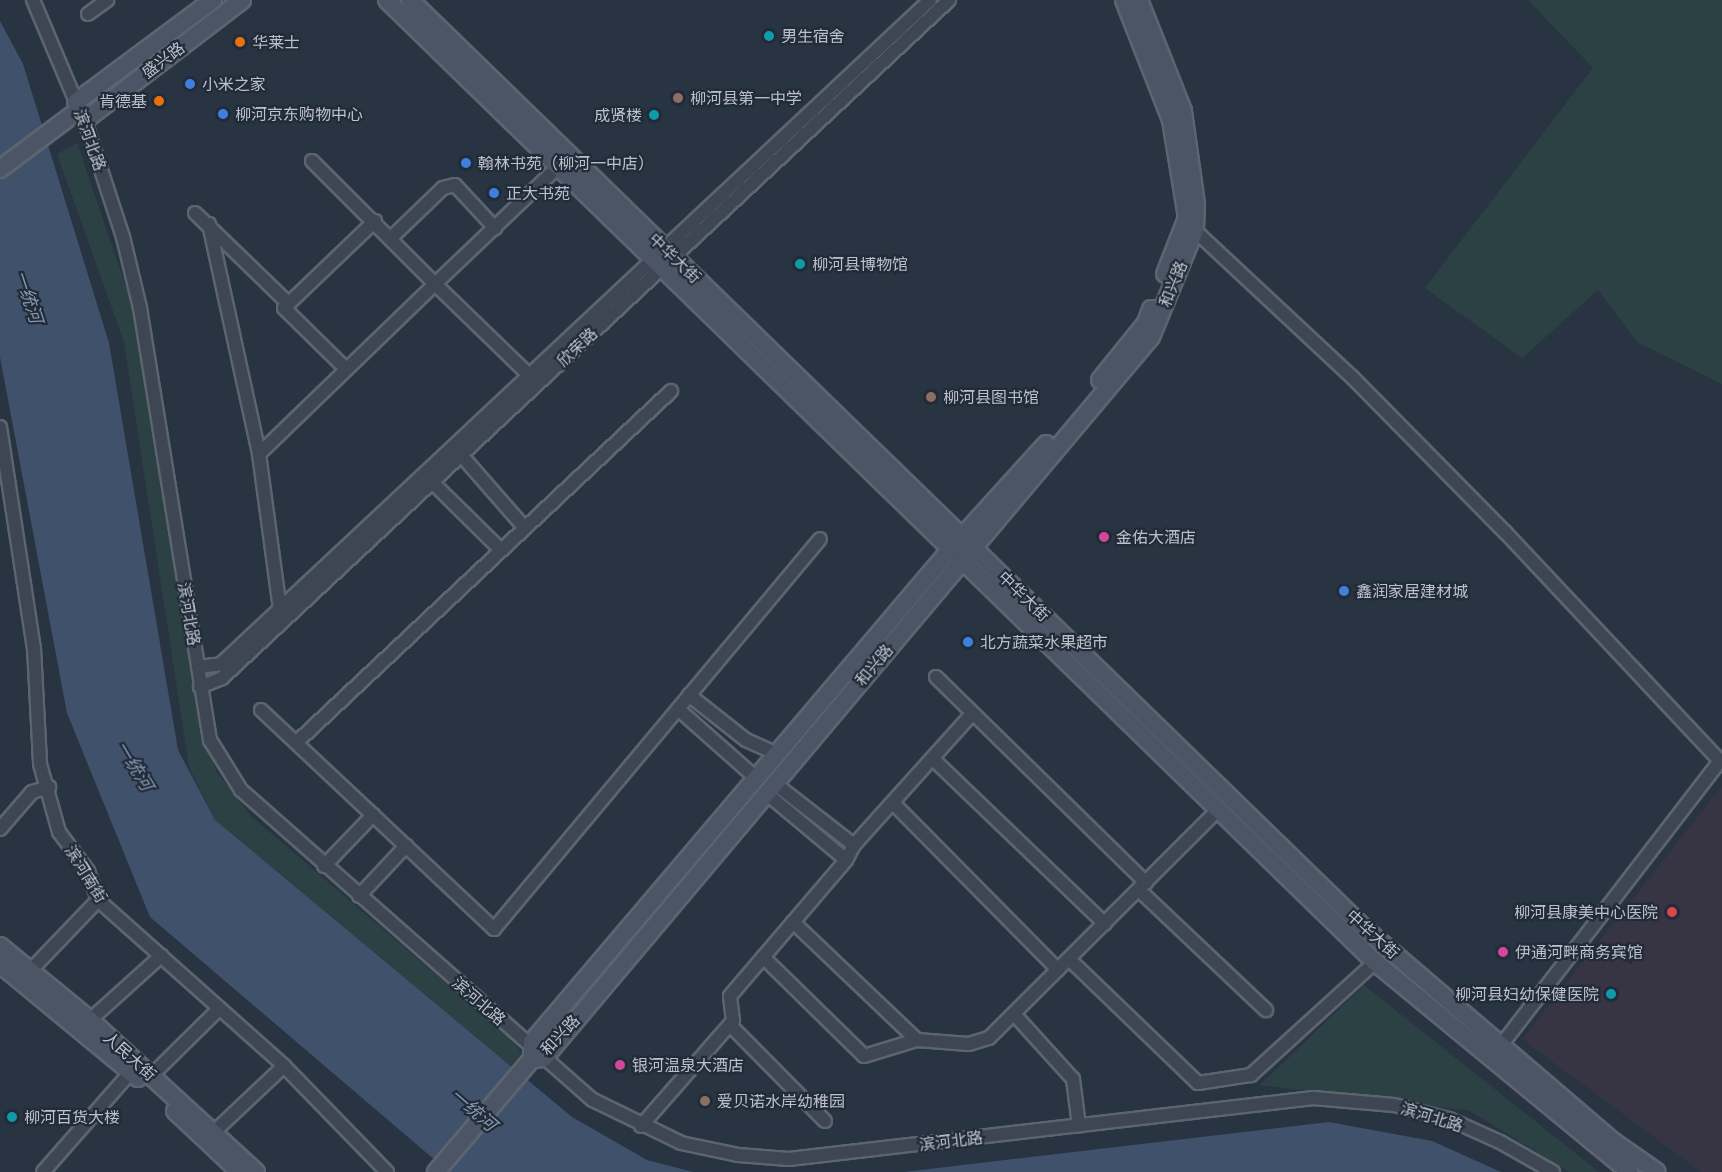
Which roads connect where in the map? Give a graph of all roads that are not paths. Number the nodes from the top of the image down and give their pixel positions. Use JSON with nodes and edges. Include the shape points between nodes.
{"nodes":[{"id":1,"x":33,"y":0,"type":"edge"},
{"id":2,"x":107,"y":0,"type":"edge"},
{"id":3,"x":213,"y":0,"type":"edge"},
{"id":4,"x":242,"y":0,"type":"edge"},
{"id":5,"x":387,"y":0,"type":"edge"},
{"id":6,"x":410,"y":0,"type":"edge"},
{"id":7,"x":930,"y":0,"type":"edge"},
{"id":8,"x":949,"y":0,"type":"edge"},
{"id":9,"x":1124,"y":0,"type":"edge"},
{"id":10,"x":1139,"y":0,"type":"edge"},
{"id":11,"x":88,"y":14,"type":"dead end"},
{"id":12,"x":80,"y":111,"type":"junction"},
{"id":13,"x":312,"y":161,"type":"dead end"},
{"id":14,"x":558,"y":166,"type":"junction"},
{"id":15,"x":0,"y":169,"type":"edge"},
{"id":16,"x":195,"y":213,"type":"dead end"},
{"id":17,"x":375,"y":221,"type":"junction"},
{"id":18,"x":209,"y":224,"type":"junction"},
{"id":19,"x":1190,"y":226,"type":"junction"},
{"id":20,"x":495,"y":228,"type":"junction"},
{"id":21,"x":392,"y":237,"type":"junction"},
{"id":22,"x":664,"y":258,"type":"junction"},
{"id":23,"x":435,"y":284,"type":"junction"},
{"id":24,"x":289,"y":304,"type":"junction"},
{"id":25,"x":346,"y":369,"type":"junction"},
{"id":26,"x":530,"y":375,"type":"junction"},
{"id":27,"x":671,"y":391,"type":"dead end"},
{"id":28,"x":0,"y":427,"type":"edge"},
{"id":29,"x":259,"y":454,"type":"junction"},
{"id":30,"x":460,"y":455,"type":"junction"},
{"id":31,"x":432,"y":482,"type":"junction"},
{"id":32,"x":525,"y":528,"type":"junction"},
{"id":33,"x":820,"y":539,"type":"dead end"},
{"id":34,"x":967,"y":548,"type":"junction"},
{"id":35,"x":501,"y":550,"type":"junction"},
{"id":36,"x":950,"y":550,"type":"junction"},
{"id":37,"x":279,"y":609,"type":"junction"},
{"id":38,"x":198,"y":667,"type":"junction"},
{"id":39,"x":936,"y":677,"type":"dead end"},
{"id":40,"x":200,"y":687,"type":"junction"},
{"id":41,"x":689,"y":695,"type":"junction"},
{"id":42,"x":678,"y":709,"type":"junction"},
{"id":43,"x":261,"y":710,"type":"dead end"},
{"id":44,"x":972,"y":714,"type":"junction"},
{"id":45,"x":297,"y":742,"type":"junction"},
{"id":46,"x":778,"y":754,"type":"junction"},
{"id":47,"x":933,"y":759,"type":"junction"},
{"id":48,"x":766,"y":785,"type":"junction"},
{"id":49,"x":49,"y":787,"type":"junction"},
{"id":50,"x":894,"y":804,"type":"junction"},
{"id":51,"x":1216,"y":811,"type":"junction"},
{"id":52,"x":373,"y":815,"type":"junction"},
{"id":53,"x":0,"y":829,"type":"edge"},
{"id":54,"x":854,"y":845,"type":"junction"},
{"id":55,"x":406,"y":846,"type":"junction"},
{"id":56,"x":846,"y":860,"type":"junction"},
{"id":57,"x":324,"y":866,"type":"junction"},
{"id":58,"x":1142,"y":887,"type":"junction"},
{"id":59,"x":360,"y":896,"type":"junction"},
{"id":60,"x":98,"y":900,"type":"junction"},
{"id":61,"x":793,"y":922,"type":"junction"},
{"id":62,"x":1105,"y":924,"type":"junction"},
{"id":63,"x":0,"y":945,"type":"edge"},
{"id":64,"x":161,"y":956,"type":"junction"},
{"id":65,"x":764,"y":957,"type":"junction"},
{"id":66,"x":1069,"y":959,"type":"junction"},
{"id":67,"x":1375,"y":962,"type":"junction"},
{"id":68,"x":0,"y":964,"type":"edge"},
{"id":69,"x":1058,"y":970,"type":"junction"},
{"id":70,"x":30,"y":971,"type":"junction"},
{"id":71,"x":220,"y":1008,"type":"junction"},
{"id":72,"x":1266,"y":1010,"type":"dead end"},
{"id":73,"x":1014,"y":1014,"type":"junction"},
{"id":74,"x":90,"y":1020,"type":"junction"},
{"id":75,"x":730,"y":1025,"type":"junction"},
{"id":76,"x":917,"y":1040,"type":"junction"},
{"id":77,"x":1501,"y":1045,"type":"junction"},
{"id":78,"x":536,"y":1054,"type":"junction"},
{"id":79,"x":284,"y":1066,"type":"junction"},
{"id":80,"x":131,"y":1072,"type":"junction"},
{"id":81,"x":152,"y":1075,"type":"junction"},
{"id":82,"x":825,"y":1121,"type":"dead end"},
{"id":83,"x":641,"y":1126,"type":"junction"},
{"id":84,"x":1079,"y":1126,"type":"junction"},
{"id":85,"x":215,"y":1131,"type":"junction"},
{"id":86,"x":43,"y":1172,"type":"edge"},
{"id":87,"x":240,"y":1172,"type":"edge"},
{"id":88,"x":256,"y":1172,"type":"edge"},
{"id":89,"x":387,"y":1172,"type":"edge"},
{"id":90,"x":436,"y":1172,"type":"edge"},
{"id":91,"x":1553,"y":1172,"type":"edge"},
{"id":92,"x":1630,"y":1172,"type":"edge"},
{"id":93,"x":1657,"y":1172,"type":"edge"}],
"edges":[{"from":1,"to":12,"type":"street","name":"滨河北路"},
{"from":2,"to":11,"type":"street"},
{"from":3,"to":12,"type":"main road","name":"盛兴路"},
{"from":4,"to":12,"type":"main road","name":"盛兴路"},
{"from":5,"to":14,"type":"main road","name":"中华大街"},
{"from":6,"to":22,"type":"main road","name":"中华大街"},
{"from":7,"to":22,"type":"street","name":"欣荣路"},
{"from":8,"to":22,"type":"street","name":"欣荣路"},
{"from":9,"to":19,"type":"main road","via":[[1171,120]]},
{"from":10,"to":19,"type":"main road","name":"和兴路","via":[[1183,111],[1196,204]]},
{"from":12,"to":15,"type":"main road"},
{"from":12,"to":38,"type":"street","name":"滨河北路","via":[[123,237],[140,308]]},
{"from":13,"to":17,"type":"street"},
{"from":14,"to":20,"type":"street"},
{"from":14,"to":22,"type":"main road","name":"中华大街"},
{"from":16,"to":18,"type":"street"},
{"from":17,"to":21,"type":"street"},
{"from":17,"to":24,"type":"street"},
{"from":18,"to":24,"type":"street"},
{"from":18,"to":29,"type":"street"},
{"from":19,"to":34,"type":"main road","name":"和兴路","via":[[1151,337]]},
{"from":19,"to":77,"type":"street","via":[[1352,377],[1720,761]]},
{"from":20,"to":21,"type":"street","via":[[455,185],[443,188]]},
{"from":20,"to":23,"type":"street"},
{"from":21,"to":23,"type":"street"},
{"from":22,"to":26,"type":"street","name":"欣荣路"},
{"from":22,"to":30,"type":"street","name":"欣荣路"},
{"from":22,"to":34,"type":"main road","name":"中华大街"},
{"from":22,"to":36,"type":"main road","name":"中华大街"},
{"from":23,"to":25,"type":"street"},
{"from":23,"to":26,"type":"street"},
{"from":24,"to":25,"type":"street","via":[[284,308]]},
{"from":25,"to":29,"type":"street"},
{"from":26,"to":37,"type":"street","name":"欣荣路"},
{"from":27,"to":32,"type":"street"},
{"from":28,"to":49,"type":"street","name":"滨河南街","via":[[34,648],[40,764]]},
{"from":29,"to":37,"type":"street"},
{"from":30,"to":31,"type":"street","name":"欣荣路"},
{"from":30,"to":32,"type":"street"},
{"from":31,"to":35,"type":"street"},
{"from":31,"to":40,"type":"street","name":"欣荣路","via":[[222,678]]},
{"from":32,"to":35,"type":"street"},
{"from":33,"to":41,"type":"street"},
{"from":34,"to":36,"type":"main road","name":"中华大街"},
{"from":34,"to":48,"type":"main road","name":"和兴路"},
{"from":34,"to":51,"type":"main road","name":"中华大街"},
{"from":34,"to":77,"type":"main road","name":"中华大街","via":[[1364,928]]},
{"from":35,"to":45,"type":"street"},
{"from":36,"to":46,"type":"main road","name":"和兴路"},
{"from":37,"to":38,"type":"street","name":"欣荣路","via":[[221,664]]},
{"from":38,"to":40,"type":"street","name":"滨河北路"},
{"from":39,"to":44,"type":"street"},
{"from":40,"to":57,"type":"street","name":"滨河北路","via":[[210,740],[241,790]]},
{"from":41,"to":42,"type":"street"},
{"from":41,"to":46,"type":"street","via":[[746,740]]},
{"from":42,"to":48,"type":"street"},
{"from":42,"to":55,"type":"street","via":[[494,929]]},
{"from":43,"to":45,"type":"street"},
{"from":44,"to":47,"type":"street"},
{"from":44,"to":58,"type":"street"},
{"from":45,"to":52,"type":"street"},
{"from":46,"to":48,"type":"main road","name":"和兴路"},
{"from":47,"to":50,"type":"street"},
{"from":47,"to":62,"type":"street"},
{"from":48,"to":54,"type":"street"},
{"from":48,"to":56,"type":"street"},
{"from":48,"to":78,"type":"main road","name":"和兴路"},
{"from":49,"to":53,"type":"street","via":[[32,792]]},
{"from":49,"to":60,"type":"street","name":"滨河南街","via":[[59,832],[88,871]]},
{"from":50,"to":54,"type":"street"},
{"from":50,"to":69,"type":"street"},
{"from":51,"to":58,"type":"street"},
{"from":51,"to":67,"type":"main road","name":"中华大街"},
{"from":52,"to":55,"type":"street"},
{"from":52,"to":57,"type":"street"},
{"from":54,"to":56,"type":"street"},
{"from":55,"to":59,"type":"street"},
{"from":56,"to":61,"type":"street"},
{"from":57,"to":59,"type":"street","name":"滨河北路"},
{"from":58,"to":62,"type":"street"},
{"from":58,"to":72,"type":"street"},
{"from":59,"to":78,"type":"street","name":"滨河北路"},
{"from":60,"to":64,"type":"street","name":"滨河南街"},
{"from":60,"to":70,"type":"street"},
{"from":61,"to":65,"type":"street"},
{"from":61,"to":76,"type":"street"},
{"from":62,"to":66,"type":"street"},
{"from":63,"to":70,"type":"main road","name":"人民大街"},
{"from":64,"to":71,"type":"street","name":"滨河南街"},
{"from":64,"to":74,"type":"street"},
{"from":65,"to":75,"type":"street","via":[[730,996]]},
{"from":65,"to":76,"type":"street","via":[[864,1056]]},
{"from":66,"to":67,"type":"street","via":[[1198,1083],[1251,1075]]},
{"from":66,"to":69,"type":"street"},
{"from":67,"to":92,"type":"main road","name":"中华大街"},
{"from":68,"to":80,"type":"main road","name":"人民大街"},
{"from":69,"to":73,"type":"street"},
{"from":70,"to":74,"type":"main road","name":"人民大街"},
{"from":71,"to":79,"type":"street","name":"滨河南街"},
{"from":71,"to":81,"type":"street"},
{"from":73,"to":76,"type":"street","via":[[989,1038],[969,1044]]},
{"from":73,"to":84,"type":"street","via":[[1073,1079]]},
{"from":74,"to":81,"type":"main road","name":"人民大街"},
{"from":75,"to":82,"type":"street"},
{"from":75,"to":83,"type":"street"},
{"from":77,"to":93,"type":"main road","name":"中华大街","via":[[1614,1142]]},
{"from":78,"to":83,"type":"street","name":"滨河北路","via":[[593,1100]]},
{"from":78,"to":90,"type":"main road","name":"和兴路"},
{"from":79,"to":85,"type":"street"},
{"from":79,"to":89,"type":"street","name":"滨河南街"},
{"from":80,"to":86,"type":"street"},
{"from":80,"to":87,"type":"main road","name":"人民大街"},
{"from":81,"to":85,"type":"main road","name":"人民大街"},
{"from":83,"to":84,"type":"street","name":"滨河北路","via":[[681,1143],[738,1155],[789,1159]]},
{"from":84,"to":91,"type":"street","name":"滨河北路","via":[[1313,1098],[1394,1105],[1449,1119]]},
{"from":85,"to":88,"type":"main road","name":"人民大街"}]}
